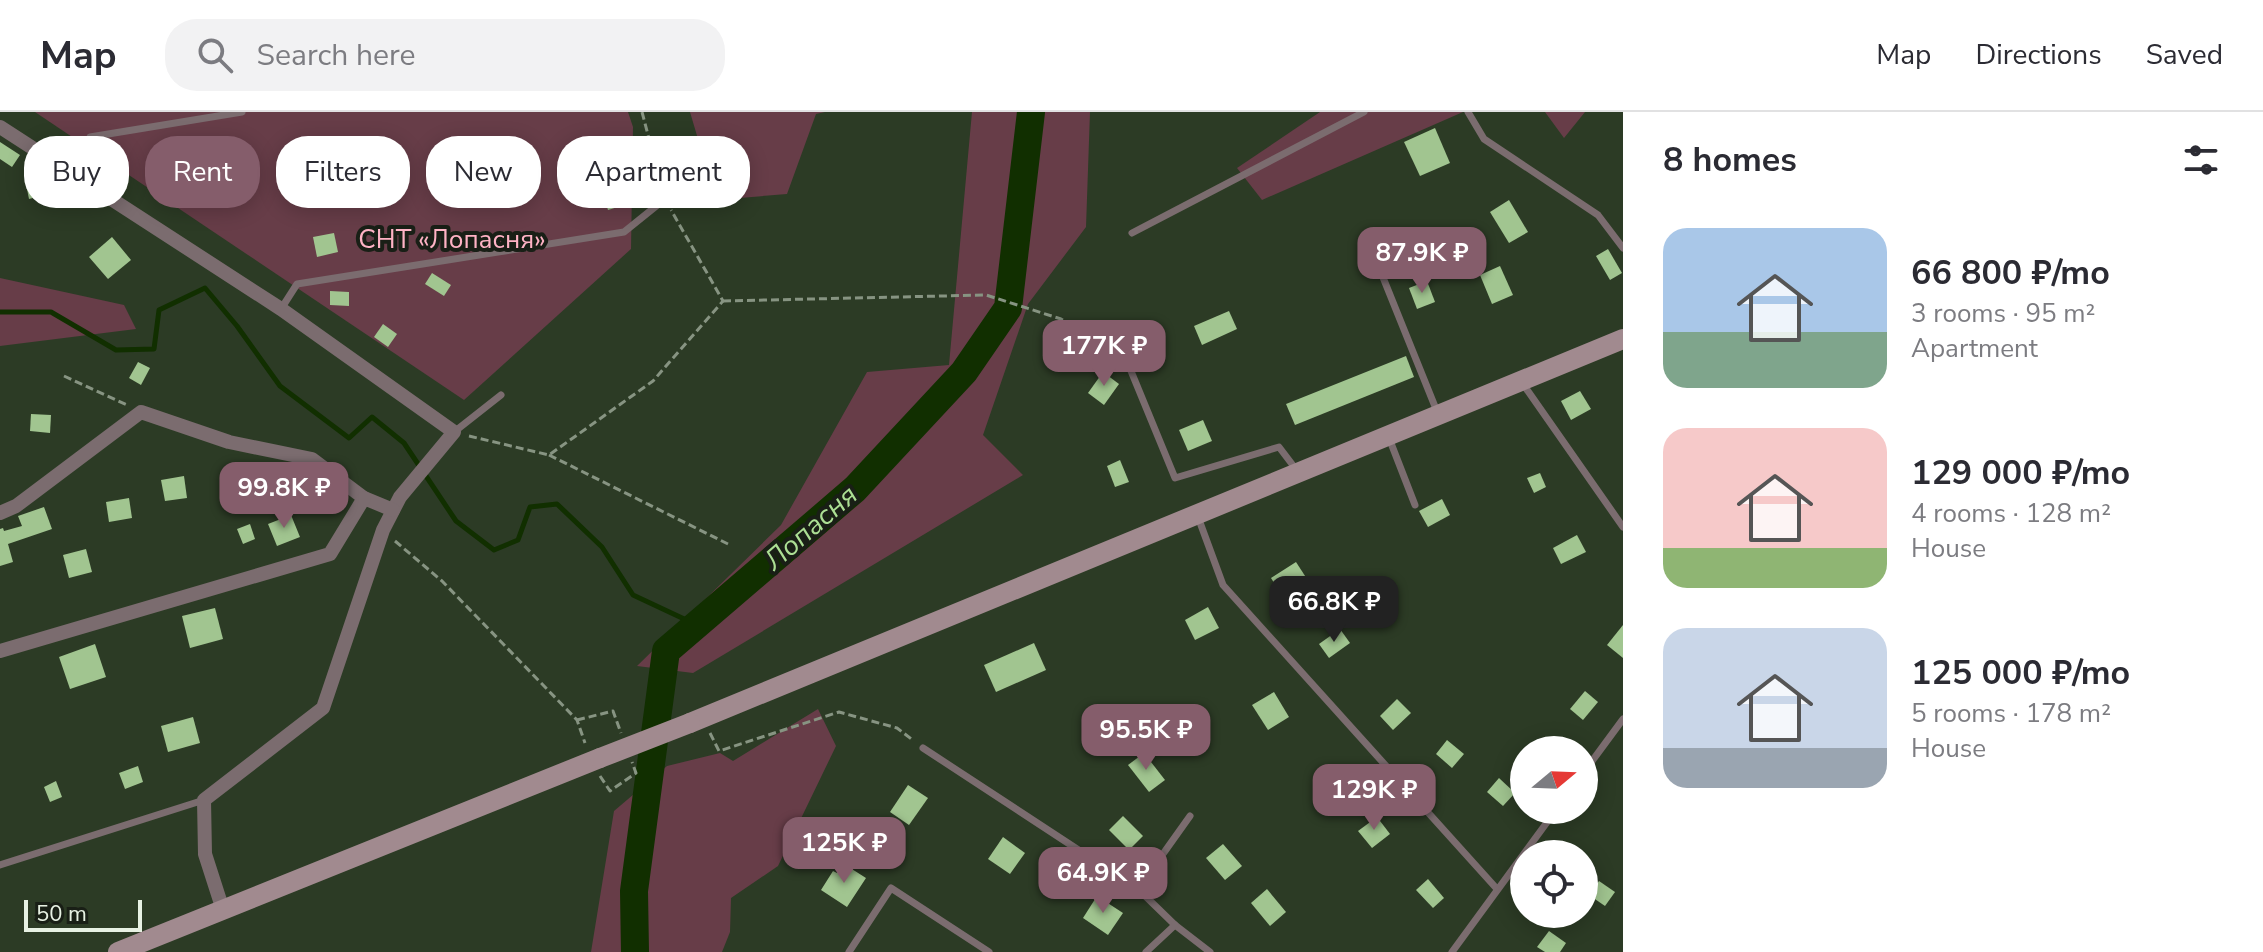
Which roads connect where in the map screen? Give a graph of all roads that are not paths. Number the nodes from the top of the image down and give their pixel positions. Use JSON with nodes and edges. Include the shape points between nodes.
{"nodes":[{"id":1,"x":242,"y":112,"type":"edge"},
{"id":2,"x":1364,"y":112,"type":"edge"},
{"id":3,"x":1468,"y":112,"type":"edge"},
{"id":4,"x":0,"y":127,"type":"edge"},
{"id":5,"x":96,"y":136,"type":"edge"},
{"id":6,"x":24,"y":143,"type":"edge"},
{"id":7,"x":125,"y":208,"type":"edge"},
{"id":8,"x":654,"y":208,"type":"edge"},
{"id":9,"x":1132,"y":233,"type":"dead end"},
{"id":10,"x":1623,"y":248,"type":"edge"},
{"id":11,"x":1376,"y":260,"type":"dead end"},
{"id":12,"x":281,"y":309,"type":"junction"},
{"id":13,"x":1623,"y":339,"type":"edge"},
{"id":14,"x":1124,"y":354,"type":"road end"},
{"id":15,"x":1521,"y":382,"type":"junction"},
{"id":16,"x":501,"y":395,"type":"dead end"},
{"id":17,"x":1439,"y":416,"type":"junction"},
{"id":18,"x":454,"y":432,"type":"junction"},
{"id":19,"x":1389,"y":436,"type":"junction"},
{"id":20,"x":1298,"y":472,"type":"junction"},
{"id":21,"x":364,"y":498,"type":"junction"},
{"id":22,"x":396,"y":503,"type":"junction"},
{"id":23,"x":1415,"y":505,"type":"dead end"},
{"id":24,"x":0,"y":513,"type":"edge"},
{"id":25,"x":1197,"y":513,"type":"junction"},
{"id":26,"x":1623,"y":527,"type":"edge"},
{"id":27,"x":0,"y":651,"type":"edge"},
{"id":28,"x":1623,"y":719,"type":"edge"},
{"id":29,"x":923,"y":748,"type":"road end"},
{"id":30,"x":1598,"y":753,"type":"edge"},
{"id":31,"x":204,"y":800,"type":"junction"},
{"id":32,"x":1190,"y":816,"type":"dead end"},
{"id":33,"x":1546,"y":824,"type":"edge"},
{"id":34,"x":0,"y":865,"type":"edge"},
{"id":35,"x":1138,"y":889,"type":"junction"},
{"id":36,"x":1497,"y":889,"type":"junction"},
{"id":37,"x":223,"y":910,"type":"junction"},
{"id":38,"x":1175,"y":925,"type":"junction"},
{"id":39,"x":118,"y":952,"type":"edge"},
{"id":40,"x":849,"y":952,"type":"edge"},
{"id":41,"x":989,"y":952,"type":"edge"},
{"id":42,"x":1146,"y":952,"type":"edge"},
{"id":43,"x":1210,"y":952,"type":"edge"},
{"id":44,"x":1452,"y":952,"type":"edge"}],
"edges":[{"from":1,"to":5,"type":"lane"},
{"from":2,"to":9,"type":"lane"},
{"from":3,"to":10,"type":"lane","via":[[1484,139],[1598,215]]},
{"from":4,"to":6,"type":"street"},
{"from":7,"to":12,"type":"street"},
{"from":8,"to":12,"type":"lane","via":[[624,232],[297,284]]},
{"from":11,"to":17,"type":"lane"},
{"from":12,"to":18,"type":"street"},
{"from":13,"to":15,"type":"street"},
{"from":14,"to":20,"type":"lane","via":[[1175,478],[1279,447]]},
{"from":15,"to":17,"type":"street"},
{"from":15,"to":26,"type":"lane"},
{"from":16,"to":18,"type":"lane"},
{"from":17,"to":19,"type":"street"},
{"from":18,"to":22,"type":"street"},
{"from":19,"to":20,"type":"street"},
{"from":19,"to":23,"type":"lane"},
{"from":20,"to":25,"type":"street"},
{"from":21,"to":22,"type":"street"},
{"from":21,"to":24,"type":"street","via":[[312,459],[229,442],[141,412]]},
{"from":21,"to":27,"type":"street","via":[[330,554]]},
{"from":22,"to":31,"type":"street","via":[[323,708]]},
{"from":25,"to":36,"type":"lane","via":[[1223,585]]},
{"from":25,"to":37,"type":"street","bridge":true,"via":[[690,723],[593,753]]},
{"from":28,"to":30,"type":"lane"},
{"from":29,"to":35,"type":"lane"},
{"from":31,"to":34,"type":"lane"},
{"from":31,"to":37,"type":"street","via":[[205,854]]},
{"from":32,"to":35,"type":"lane"},
{"from":33,"to":36,"type":"lane"},
{"from":35,"to":38,"type":"lane"},
{"from":36,"to":44,"type":"lane"},
{"from":37,"to":39,"type":"street"},
{"from":38,"to":42,"type":"lane"},
{"from":38,"to":43,"type":"lane"},
{"from":40,"to":41,"type":"lane","via":[[891,888]]}]}
